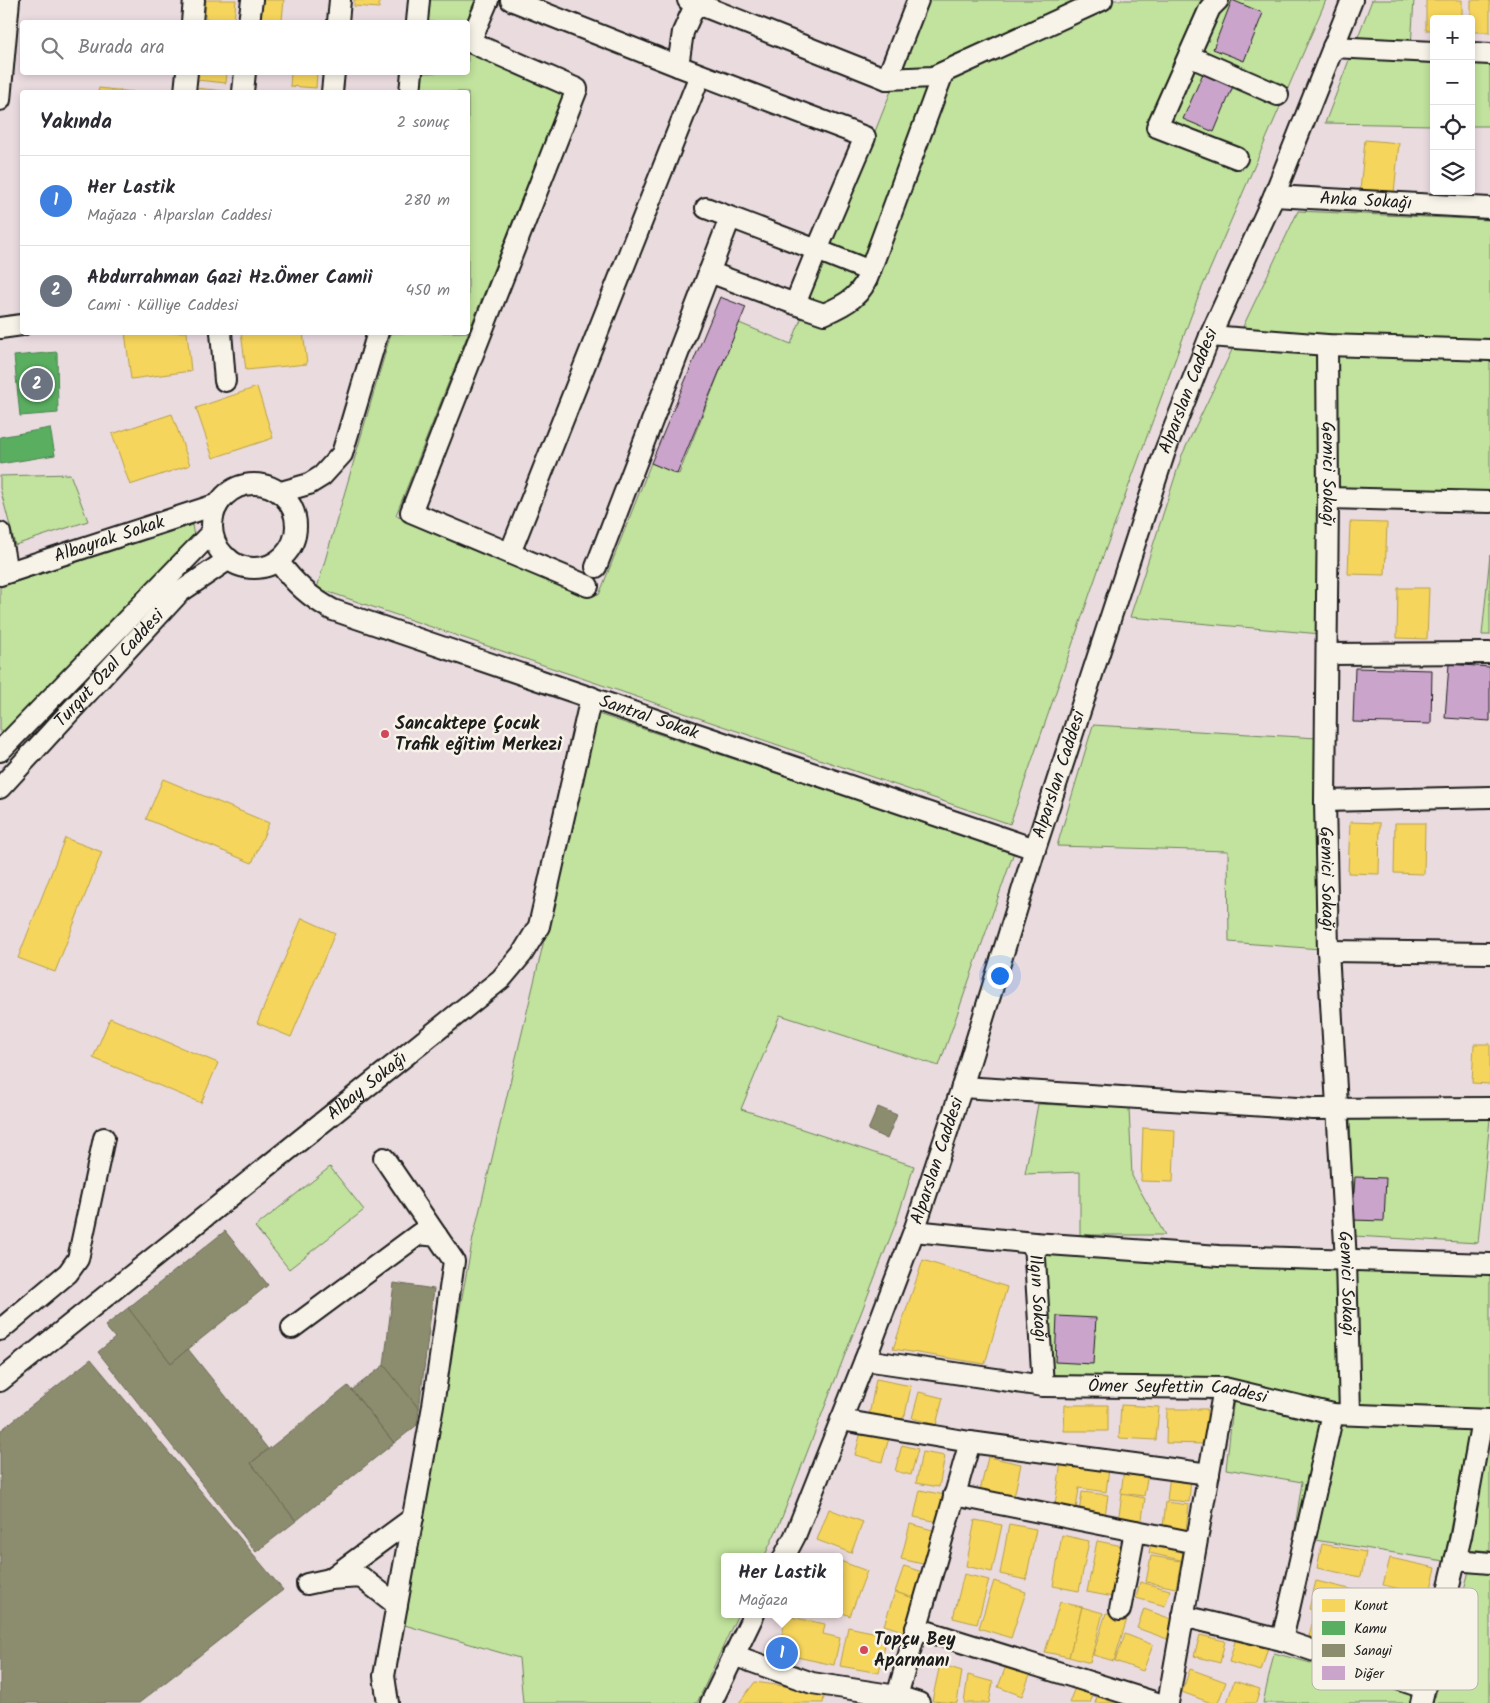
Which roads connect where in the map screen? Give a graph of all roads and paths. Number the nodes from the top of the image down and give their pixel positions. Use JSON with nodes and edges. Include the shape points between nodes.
{"nodes":[{"id":1,"x":9,"y":0,"type":"edge"},
{"id":2,"x":194,"y":0,"type":"edge"},
{"id":3,"x":252,"y":0,"type":"edge"},
{"id":4,"x":340,"y":0,"type":"edge"},
{"id":5,"x":419,"y":0,"type":"edge"},
{"id":6,"x":488,"y":0,"type":"edge"},
{"id":7,"x":511,"y":0,"type":"edge"},
{"id":8,"x":918,"y":0,"type":"edge"},
{"id":9,"x":1102,"y":0,"type":"edge"},
{"id":10,"x":1218,"y":0,"type":"edge"},
{"id":11,"x":1352,"y":0,"type":"edge"},
{"id":12,"x":692,"y":2,"type":"edge"},
{"id":13,"x":728,"y":8,"type":"edge"},
{"id":14,"x":192,"y":20,"type":"edge"},
{"id":15,"x":250,"y":20,"type":"edge"},
{"id":16,"x":338,"y":20,"type":"edge"},
{"id":17,"x":417,"y":20,"type":"edge"},
{"id":18,"x":1333,"y":47,"type":"junction"},
{"id":19,"x":1430,"y":52,"type":"edge"},
{"id":20,"x":1475,"y":53,"type":"edge"},
{"id":21,"x":1490,"y":54,"type":"edge"},
{"id":22,"x":13,"y":55,"type":"edge"},
{"id":23,"x":1188,"y":56,"type":"junction"},
{"id":24,"x":678,"y":66,"type":"junction"},
{"id":25,"x":943,"y":73,"type":"junction"},
{"id":26,"x":187,"y":75,"type":"edge"},
{"id":27,"x":245,"y":75,"type":"edge"},
{"id":28,"x":334,"y":75,"type":"edge"},
{"id":29,"x":412,"y":75,"type":"edge"},
{"id":30,"x":700,"y":75,"type":"junction"},
{"id":31,"x":887,"y":79,"type":"junction"},
{"id":32,"x":185,"y":90,"type":"edge"},
{"id":33,"x":243,"y":90,"type":"edge"},
{"id":34,"x":332,"y":90,"type":"edge"},
{"id":35,"x":410,"y":90,"type":"edge"},
{"id":36,"x":1278,"y":95,"type":"dead end"},
{"id":37,"x":0,"y":100,"type":"edge"},
{"id":38,"x":1237,"y":158,"type":"dead end"},
{"id":39,"x":1274,"y":196,"type":"junction"},
{"id":40,"x":706,"y":208,"type":"dead end"},
{"id":41,"x":1490,"y":208,"type":"edge"},
{"id":42,"x":730,"y":218,"type":"junction"},
{"id":43,"x":817,"y":250,"type":"junction"},
{"id":44,"x":870,"y":271,"type":"junction"},
{"id":45,"x":709,"y":272,"type":"junction"},
{"id":46,"x":795,"y":304,"type":"junction"},
{"id":47,"x":20,"y":325,"type":"edge"},
{"id":48,"x":0,"y":328,"type":"edge"},
{"id":49,"x":221,"y":335,"type":"edge"},
{"id":50,"x":377,"y":335,"type":"edge"},
{"id":51,"x":1210,"y":336,"type":"junction"},
{"id":52,"x":1327,"y":345,"type":"junction"},
{"id":53,"x":1490,"y":350,"type":"edge"},
{"id":54,"x":224,"y":381,"type":"dead end"},
{"id":55,"x":281,"y":492,"type":"junction"},
{"id":56,"x":1328,"y":498,"type":"junction"},
{"id":57,"x":1490,"y":502,"type":"edge"},
{"id":58,"x":218,"y":504,"type":"junction"},
{"id":59,"x":212,"y":532,"type":"junction"},
{"id":60,"x":0,"y":534,"type":"edge"},
{"id":61,"x":510,"y":553,"type":"junction"},
{"id":62,"x":229,"y":559,"type":"junction"},
{"id":63,"x":278,"y":561,"type":"junction"},
{"id":64,"x":596,"y":567,"type":"dead end"},
{"id":65,"x":4,"y":574,"type":"edge"},
{"id":66,"x":588,"y":586,"type":"dead end"},
{"id":67,"x":1490,"y":653,"type":"edge"},
{"id":68,"x":1327,"y":654,"type":"junction"},
{"id":69,"x":590,"y":697,"type":"junction"},
{"id":70,"x":0,"y":751,"type":"edge"},
{"id":71,"x":0,"y":788,"type":"edge"},
{"id":72,"x":1490,"y":797,"type":"edge"},
{"id":73,"x":1325,"y":801,"type":"junction"},
{"id":74,"x":1035,"y":849,"type":"junction"},
{"id":75,"x":1328,"y":951,"type":"junction"},
{"id":76,"x":1490,"y":953,"type":"edge"},
{"id":77,"x":962,"y":1087,"type":"junction"},
{"id":78,"x":1490,"y":1108,"type":"edge"},
{"id":79,"x":1338,"y":1109,"type":"junction"},
{"id":80,"x":104,"y":1138,"type":"dead end"},
{"id":81,"x":384,"y":1158,"type":"dead end"},
{"id":82,"x":914,"y":1231,"type":"junction"},
{"id":83,"x":438,"y":1236,"type":"junction"},
{"id":84,"x":1034,"y":1243,"type":"junction"},
{"id":85,"x":1346,"y":1261,"type":"junction"},
{"id":86,"x":1490,"y":1264,"type":"edge"},
{"id":87,"x":292,"y":1328,"type":"dead end"},
{"id":88,"x":0,"y":1330,"type":"edge"},
{"id":89,"x":865,"y":1360,"type":"junction"},
{"id":90,"x":0,"y":1381,"type":"edge"},
{"id":91,"x":1043,"y":1386,"type":"junction"},
{"id":92,"x":1224,"y":1388,"type":"junction"},
{"id":93,"x":1341,"y":1413,"type":"junction"},
{"id":94,"x":841,"y":1420,"type":"junction"},
{"id":95,"x":1486,"y":1420,"type":"edge"},
{"id":96,"x":970,"y":1442,"type":"junction"},
{"id":97,"x":1209,"y":1474,"type":"junction"},
{"id":98,"x":954,"y":1495,"type":"junction"},
{"id":99,"x":412,"y":1518,"type":"junction"},
{"id":100,"x":1135,"y":1531,"type":"junction"},
{"id":101,"x":1196,"y":1543,"type":"junction"},
{"id":102,"x":786,"y":1553,"type":"edge"},
{"id":103,"x":1455,"y":1560,"type":"junction"},
{"id":104,"x":1490,"y":1563,"type":"edge"},
{"id":105,"x":330,"y":1578,"type":"junction"},
{"id":106,"x":307,"y":1584,"type":"dead end"},
{"id":107,"x":1448,"y":1588,"type":"edge"},
{"id":108,"x":396,"y":1605,"type":"junction"},
{"id":109,"x":1120,"y":1610,"type":"dead end"},
{"id":110,"x":1183,"y":1616,"type":"junction"},
{"id":111,"x":752,"y":1618,"type":"edge"},
{"id":112,"x":916,"y":1628,"type":"junction"},
{"id":113,"x":1282,"y":1640,"type":"junction"},
{"id":114,"x":1312,"y":1652,"type":"edge"},
{"id":115,"x":733,"y":1655,"type":"junction"},
{"id":116,"x":1408,"y":1690,"type":"edge"},
{"id":117,"x":1423,"y":1696,"type":"edge"},
{"id":118,"x":896,"y":1699,"type":"edge"},
{"id":119,"x":388,"y":1703,"type":"edge"},
{"id":120,"x":710,"y":1703,"type":"edge"},
{"id":121,"x":919,"y":1703,"type":"edge"},
{"id":122,"x":1157,"y":1703,"type":"edge"},
{"id":123,"x":1168,"y":1703,"type":"edge"}],
"edges":[{"from":1,"to":22,"type":"street"},
{"from":2,"to":14,"type":"street"},
{"from":3,"to":15,"type":"street"},
{"from":4,"to":16,"type":"street"},
{"from":5,"to":17,"type":"street"},
{"from":6,"to":61,"type":"street","via":[[470,42],[578,89],[411,512]]},
{"from":7,"to":24,"type":"street"},
{"from":8,"to":31,"type":"street"},
{"from":9,"to":25,"type":"street"},
{"from":10,"to":23,"type":"street","via":[[1210,8]]},
{"from":11,"to":18,"type":"street","name":"Alparslan Caddesi"},
{"from":12,"to":13,"type":"street"},
{"from":12,"to":24,"type":"street"},
{"from":13,"to":31,"type":"street"},
{"from":18,"to":19,"type":"street"},
{"from":18,"to":39,"type":"street","name":"Alparslan Caddesi"},
{"from":20,"to":21,"type":"street"},
{"from":22,"to":37,"type":"street"},
{"from":23,"to":36,"type":"street"},
{"from":23,"to":38,"type":"street","via":[[1157,127]]},
{"from":24,"to":30,"type":"street"},
{"from":25,"to":31,"type":"street","via":[[933,77]]},
{"from":25,"to":44,"type":"street"},
{"from":26,"to":32,"type":"street"},
{"from":27,"to":33,"type":"street"},
{"from":28,"to":34,"type":"street"},
{"from":29,"to":35,"type":"street"},
{"from":30,"to":43,"type":"street","via":[[865,137]]},
{"from":30,"to":61,"type":"street"},
{"from":39,"to":41,"type":"street","name":"Anka Sokağı"},
{"from":39,"to":51,"type":"street","name":"Alparslan Caddesi"},
{"from":40,"to":42,"type":"street"},
{"from":42,"to":43,"type":"street"},
{"from":42,"to":45,"type":"street"},
{"from":43,"to":44,"type":"street"},
{"from":43,"to":46,"type":"street"},
{"from":44,"to":46,"type":"street","via":[[865,286],[847,304],[824,314]]},
{"from":45,"to":46,"type":"street"},
{"from":45,"to":64,"type":"street"},
{"from":47,"to":48,"type":"street"},
{"from":49,"to":54,"type":"street"},
{"from":50,"to":55,"type":"street","via":[[342,454],[322,476],[309,484]]},
{"from":51,"to":52,"type":"street"},
{"from":51,"to":74,"type":"street","name":"Alparslan Caddesi","via":[[1165,451]]},
{"from":52,"to":53,"type":"street"},
{"from":52,"to":56,"type":"street","name":"Gemici Sokağı"},
{"from":55,"to":58,"type":"street","via":[[268,485],[254,483],[233,489]]},
{"from":55,"to":63,"type":"street","via":[[291,503],[297,530],[293,543]]},
{"from":56,"to":57,"type":"street"},
{"from":56,"to":68,"type":"street","name":"Gemici Sokağı"},
{"from":58,"to":59,"type":"street","via":[[212,518]]},
{"from":58,"to":65,"type":"street","name":"Albayrak Sokak"},
{"from":59,"to":62,"type":"street","via":[[216,545]]},
{"from":59,"to":70,"type":"street","name":"Turgut Özal Caddesi"},
{"from":60,"to":65,"type":"street"},
{"from":61,"to":66,"type":"street"},
{"from":62,"to":63,"type":"street","via":[[248,568],[262,568]]},
{"from":62,"to":71,"type":"street","name":"Turgut Özal Caddesi","via":[[180,592]]},
{"from":63,"to":69,"type":"street","name":"Santral Sokak","via":[[302,590],[333,610]]},
{"from":67,"to":68,"type":"street"},
{"from":68,"to":73,"type":"street","name":"Gemici Sokağı"},
{"from":69,"to":74,"type":"street","name":"Santral Sokak"},
{"from":69,"to":90,"type":"street","name":"Albay Sokağı","via":[[539,926],[501,979]]},
{"from":72,"to":73,"type":"street"},
{"from":73,"to":75,"type":"street","name":"Gemici Sokağı"},
{"from":74,"to":77,"type":"street","name":"Alparslan Caddesi"},
{"from":75,"to":76,"type":"street"},
{"from":75,"to":79,"type":"street","name":"Gemici Sokağı"},
{"from":77,"to":79,"type":"street"},
{"from":77,"to":82,"type":"street","name":"Alparslan Caddesi"},
{"from":78,"to":79,"type":"street"},
{"from":79,"to":85,"type":"street","name":"Gemici Sokağı"},
{"from":80,"to":88,"type":"street","via":[[78,1258],[68,1273]]},
{"from":81,"to":83,"type":"street"},
{"from":82,"to":84,"type":"street","name":"Ilgın Sokağı"},
{"from":82,"to":89,"type":"street","name":"Alparslan Caddesi"},
{"from":83,"to":87,"type":"street","via":[[419,1234]]},
{"from":83,"to":99,"type":"street","via":[[454,1262],[433,1406]]},
{"from":84,"to":85,"type":"street"},
{"from":84,"to":91,"type":"street","name":"Ilgın Sokağı"},
{"from":85,"to":86,"type":"street"},
{"from":85,"to":93,"type":"street","name":"Gemici Sokağı"},
{"from":89,"to":91,"type":"street","name":"Ömer Seyfettin Caddesi"},
{"from":89,"to":94,"type":"street","name":"Alparslan Caddesi"},
{"from":91,"to":92,"type":"street","name":"Ömer Seyfettin Caddesi"},
{"from":92,"to":93,"type":"street","name":"Ömer Seyfettin Caddesi"},
{"from":92,"to":97,"type":"street"},
{"from":93,"to":95,"type":"street","name":"Ömer Seyfettin Caddesi"},
{"from":93,"to":113,"type":"street","name":"Gemici Sokağı"},
{"from":94,"to":96,"type":"street"},
{"from":94,"to":102,"type":"street","name":"Alparslan Caddesi"},
{"from":95,"to":103,"type":"street"},
{"from":96,"to":97,"type":"street"},
{"from":96,"to":98,"type":"street"},
{"from":97,"to":101,"type":"street"},
{"from":98,"to":100,"type":"street"},
{"from":98,"to":112,"type":"street"},
{"from":99,"to":105,"type":"street"},
{"from":99,"to":108,"type":"street"},
{"from":100,"to":101,"type":"street"},
{"from":100,"to":109,"type":"street"},
{"from":101,"to":110,"type":"street"},
{"from":103,"to":104,"type":"street"},
{"from":103,"to":107,"type":"street"},
{"from":105,"to":106,"type":"street"},
{"from":105,"to":108,"type":"street","via":[[362,1577]]},
{"from":108,"to":119,"type":"street","via":[[384,1676]]},
{"from":110,"to":113,"type":"street"},
{"from":110,"to":123,"type":"street"},
{"from":111,"to":115,"type":"street"},
{"from":112,"to":118,"type":"street"},
{"from":112,"to":122,"type":"street"},
{"from":113,"to":114,"type":"street"},
{"from":115,"to":118,"type":"street","via":[[812,1683]]},
{"from":115,"to":120,"type":"street"},
{"from":116,"to":117,"type":"street"},
{"from":118,"to":121,"type":"street"}]}
